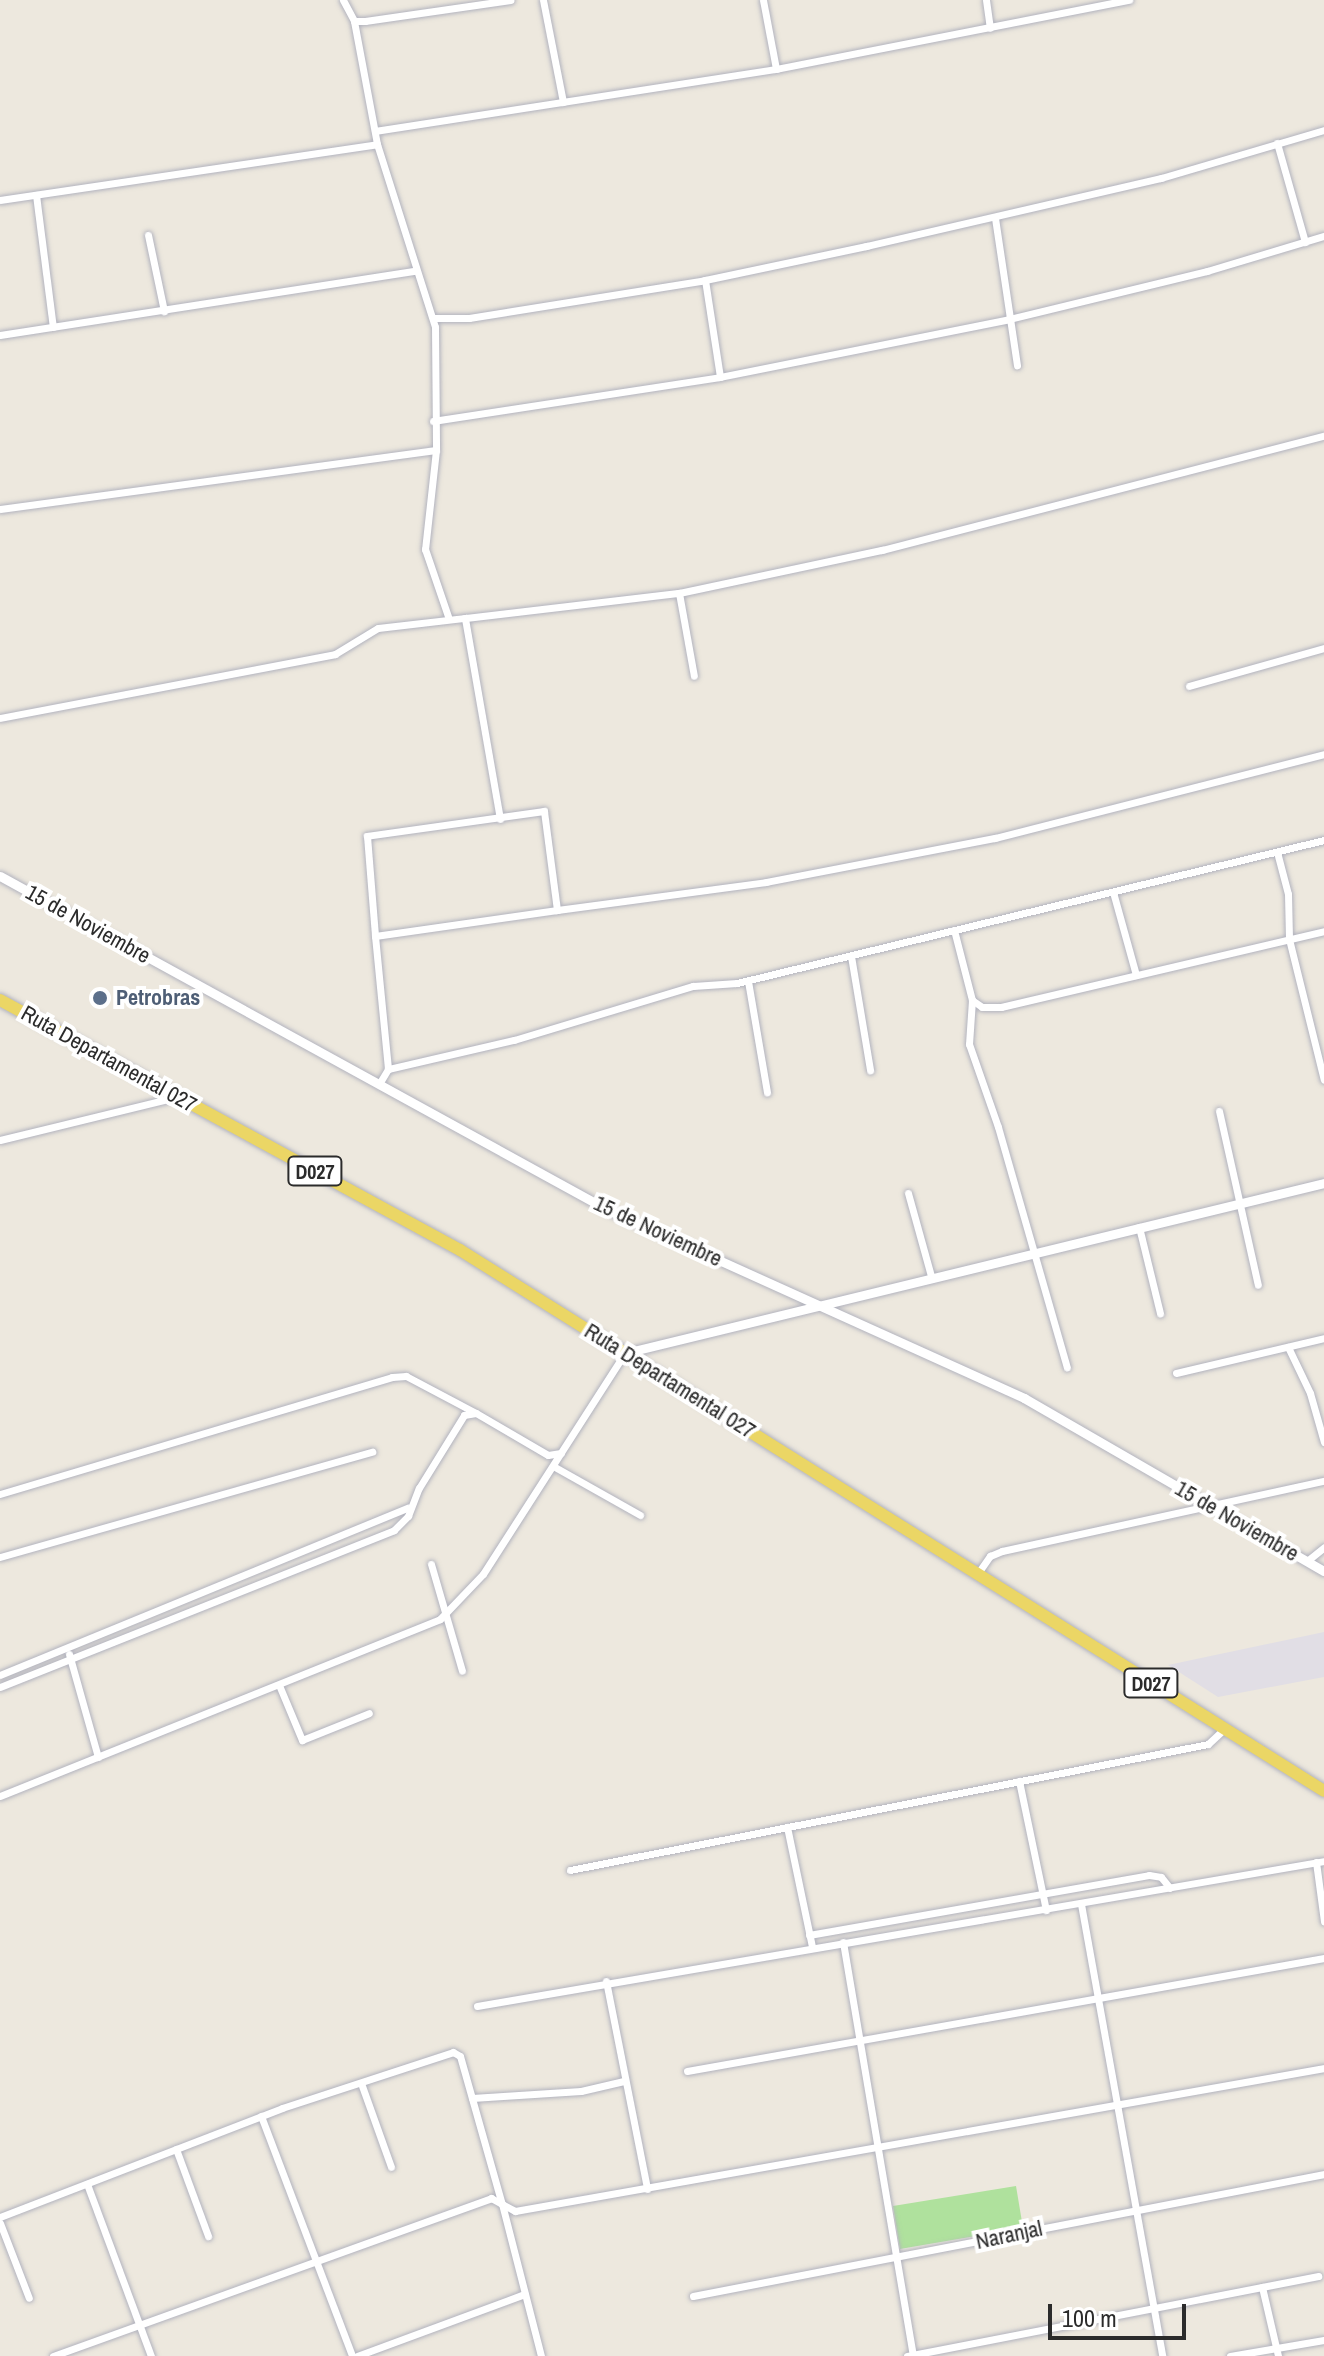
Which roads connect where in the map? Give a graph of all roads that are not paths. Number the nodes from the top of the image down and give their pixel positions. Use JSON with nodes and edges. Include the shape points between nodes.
{"nodes":[{"id":1,"x":343,"y":0,"type":"edge"},
{"id":2,"x":510,"y":0,"type":"edge"},
{"id":3,"x":543,"y":0,"type":"edge"},
{"id":4,"x":763,"y":0,"type":"edge"},
{"id":5,"x":986,"y":0,"type":"edge"},
{"id":6,"x":1129,"y":0,"type":"edge"},
{"id":7,"x":354,"y":21,"type":"junction"},
{"id":8,"x":990,"y":28,"type":"junction"},
{"id":9,"x":776,"y":69,"type":"junction"},
{"id":10,"x":563,"y":102,"type":"junction"},
{"id":11,"x":1324,"y":130,"type":"edge"},
{"id":12,"x":375,"y":131,"type":"junction"},
{"id":13,"x":1277,"y":143,"type":"junction"},
{"id":14,"x":377,"y":144,"type":"junction"},
{"id":15,"x":36,"y":195,"type":"junction"},
{"id":16,"x":0,"y":200,"type":"edge"},
{"id":17,"x":995,"y":218,"type":"junction"},
{"id":18,"x":148,"y":235,"type":"dead end"},
{"id":19,"x":1324,"y":236,"type":"edge"},
{"id":20,"x":1305,"y":242,"type":"junction"},
{"id":21,"x":415,"y":271,"type":"junction"},
{"id":22,"x":705,"y":280,"type":"junction"},
{"id":23,"x":164,"y":311,"type":"junction"},
{"id":24,"x":433,"y":318,"type":"junction"},
{"id":25,"x":1009,"y":319,"type":"junction"},
{"id":26,"x":53,"y":327,"type":"junction"},
{"id":27,"x":0,"y":335,"type":"edge"},
{"id":28,"x":1017,"y":365,"type":"dead end"},
{"id":29,"x":720,"y":377,"type":"junction"},
{"id":30,"x":433,"y":421,"type":"junction"},
{"id":31,"x":1324,"y":436,"type":"edge"},
{"id":32,"x":436,"y":450,"type":"junction"},
{"id":33,"x":0,"y":509,"type":"edge"},
{"id":34,"x":679,"y":593,"type":"junction"},
{"id":35,"x":465,"y":618,"type":"junction"},
{"id":36,"x":449,"y":619,"type":"junction"},
{"id":37,"x":1324,"y":648,"type":"edge"},
{"id":38,"x":694,"y":676,"type":"dead end"},
{"id":39,"x":1189,"y":686,"type":"dead end"},
{"id":40,"x":0,"y":718,"type":"edge"},
{"id":41,"x":1324,"y":754,"type":"edge"},
{"id":42,"x":500,"y":819,"type":"junction"},
{"id":43,"x":1324,"y":840,"type":"edge"},
{"id":44,"x":1277,"y":852,"type":"junction"},
{"id":45,"x":0,"y":876,"type":"edge"},
{"id":46,"x":1113,"y":892,"type":"junction"},
{"id":47,"x":557,"y":910,"type":"junction"},
{"id":48,"x":954,"y":930,"type":"junction"},
{"id":49,"x":1324,"y":931,"type":"edge"},
{"id":50,"x":375,"y":936,"type":"junction"},
{"id":51,"x":1289,"y":939,"type":"junction"},
{"id":52,"x":851,"y":956,"type":"junction"},
{"id":53,"x":1136,"y":975,"type":"junction"},
{"id":54,"x":748,"y":981,"type":"junction"},
{"id":55,"x":0,"y":1000,"type":"edge"},
{"id":56,"x":972,"y":1000,"type":"junction"},
{"id":57,"x":1320,"y":1038,"type":"edge"},
{"id":58,"x":388,"y":1069,"type":"junction"},
{"id":59,"x":870,"y":1070,"type":"dead end"},
{"id":60,"x":1324,"y":1080,"type":"edge"},
{"id":61,"x":379,"y":1084,"type":"junction"},
{"id":62,"x":767,"y":1092,"type":"dead end"},
{"id":63,"x":178,"y":1097,"type":"junction"},
{"id":64,"x":1219,"y":1111,"type":"dead end"},
{"id":65,"x":0,"y":1140,"type":"edge"},
{"id":66,"x":1324,"y":1183,"type":"edge"},
{"id":67,"x":908,"y":1193,"type":"dead end"},
{"id":68,"x":1240,"y":1203,"type":"junction"},
{"id":69,"x":1139,"y":1227,"type":"junction"},
{"id":70,"x":1036,"y":1251,"type":"junction"},
{"id":71,"x":931,"y":1276,"type":"junction"},
{"id":72,"x":1258,"y":1285,"type":"dead end"},
{"id":73,"x":819,"y":1302,"type":"junction"},
{"id":74,"x":1160,"y":1313,"type":"dead end"},
{"id":75,"x":1324,"y":1338,"type":"edge"},
{"id":76,"x":1288,"y":1347,"type":"junction"},
{"id":77,"x":625,"y":1353,"type":"junction"},
{"id":78,"x":1067,"y":1367,"type":"dead end"},
{"id":79,"x":1176,"y":1373,"type":"dead end"},
{"id":80,"x":476,"y":1413,"type":"junction"},
{"id":81,"x":1324,"y":1442,"type":"edge"},
{"id":82,"x":372,"y":1452,"type":"dead end"},
{"id":83,"x":562,"y":1453,"type":"junction"},
{"id":84,"x":553,"y":1466,"type":"junction"},
{"id":85,"x":1324,"y":1481,"type":"edge"},
{"id":86,"x":0,"y":1494,"type":"edge"},
{"id":87,"x":412,"y":1504,"type":"junction"},
{"id":88,"x":1210,"y":1505,"type":"junction"},
{"id":89,"x":640,"y":1515,"type":"dead end"},
{"id":90,"x":1324,"y":1547,"type":"edge"},
{"id":91,"x":0,"y":1557,"type":"edge"},
{"id":92,"x":1307,"y":1561,"type":"junction"},
{"id":93,"x":431,"y":1564,"type":"dead end"},
{"id":94,"x":1324,"y":1571,"type":"edge"},
{"id":95,"x":978,"y":1573,"type":"junction"},
{"id":96,"x":444,"y":1615,"type":"junction"},
{"id":97,"x":67,"y":1648,"type":"junction"},
{"id":98,"x":70,"y":1659,"type":"junction"},
{"id":99,"x":462,"y":1671,"type":"dead end"},
{"id":100,"x":0,"y":1675,"type":"edge"},
{"id":101,"x":279,"y":1685,"type":"junction"},
{"id":102,"x":0,"y":1687,"type":"edge"},
{"id":103,"x":369,"y":1713,"type":"dead end"},
{"id":104,"x":1224,"y":1729,"type":"junction"},
{"id":105,"x":98,"y":1757,"type":"junction"},
{"id":106,"x":1019,"y":1781,"type":"junction"},
{"id":107,"x":1324,"y":1791,"type":"edge"},
{"id":108,"x":0,"y":1796,"type":"edge"},
{"id":109,"x":787,"y":1827,"type":"junction"},
{"id":110,"x":1320,"y":1862,"type":"edge"},
{"id":111,"x":570,"y":1870,"type":"dead end"},
{"id":112,"x":1170,"y":1888,"type":"junction"},
{"id":113,"x":1043,"y":1893,"type":"junction"},
{"id":114,"x":1081,"y":1904,"type":"junction"},
{"id":115,"x":1046,"y":1910,"type":"junction"},
{"id":116,"x":1324,"y":1921,"type":"edge"},
{"id":117,"x":809,"y":1935,"type":"junction"},
{"id":118,"x":843,"y":1942,"type":"junction"},
{"id":119,"x":812,"y":1947,"type":"junction"},
{"id":120,"x":1324,"y":1958,"type":"edge"},
{"id":121,"x":606,"y":1981,"type":"junction"},
{"id":122,"x":1098,"y":1998,"type":"junction"},
{"id":123,"x":477,"y":2006,"type":"dead end"},
{"id":124,"x":860,"y":2041,"type":"junction"},
{"id":125,"x":1324,"y":2068,"type":"edge"},
{"id":126,"x":687,"y":2071,"type":"dead end"},
{"id":127,"x":624,"y":2081,"type":"junction"},
{"id":128,"x":361,"y":2083,"type":"junction"},
{"id":129,"x":472,"y":2098,"type":"junction"},
{"id":130,"x":1115,"y":2104,"type":"junction"},
{"id":131,"x":261,"y":2116,"type":"junction"},
{"id":132,"x":878,"y":2148,"type":"junction"},
{"id":133,"x":176,"y":2149,"type":"junction"},
{"id":134,"x":391,"y":2167,"type":"dead end"},
{"id":135,"x":1324,"y":2174,"type":"edge"},
{"id":136,"x":87,"y":2184,"type":"junction"},
{"id":137,"x":647,"y":2189,"type":"junction"},
{"id":138,"x":502,"y":2204,"type":"junction"},
{"id":139,"x":1132,"y":2210,"type":"junction"},
{"id":140,"x":0,"y":2220,"type":"edge"},
{"id":141,"x":208,"y":2236,"type":"dead end"},
{"id":142,"x":895,"y":2258,"type":"junction"},
{"id":143,"x":316,"y":2260,"type":"junction"},
{"id":144,"x":1318,"y":2276,"type":"dead end"},
{"id":145,"x":1262,"y":2287,"type":"junction"},
{"id":146,"x":525,"y":2294,"type":"junction"},
{"id":147,"x":693,"y":2296,"type":"dead end"},
{"id":148,"x":29,"y":2298,"type":"dead end"},
{"id":149,"x":1151,"y":2309,"type":"junction"},
{"id":150,"x":138,"y":2324,"type":"junction"},
{"id":151,"x":1324,"y":2340,"type":"edge"},
{"id":152,"x":1277,"y":2352,"type":"edge"},
{"id":153,"x":910,"y":2355,"type":"edge"},
{"id":154,"x":53,"y":2356,"type":"edge"},
{"id":155,"x":151,"y":2356,"type":"edge"},
{"id":156,"x":354,"y":2356,"type":"edge"},
{"id":157,"x":541,"y":2356,"type":"edge"},
{"id":158,"x":1162,"y":2356,"type":"edge"},
{"id":159,"x":1230,"y":2356,"type":"edge"}],
"edges":[{"from":1,"to":7,"type":"street"},
{"from":2,"to":7,"type":"street"},
{"from":3,"to":10,"type":"street"},
{"from":4,"to":9,"type":"street"},
{"from":5,"to":8,"type":"street"},
{"from":6,"to":8,"type":"street"},
{"from":7,"to":12,"type":"street"},
{"from":8,"to":9,"type":"street"},
{"from":9,"to":10,"type":"street"},
{"from":10,"to":12,"type":"street"},
{"from":11,"to":13,"type":"street"},
{"from":12,"to":14,"type":"street"},
{"from":13,"to":17,"type":"street","via":[[1161,178]]},
{"from":13,"to":20,"type":"street"},
{"from":14,"to":15,"type":"street"},
{"from":14,"to":21,"type":"street"},
{"from":15,"to":16,"type":"street"},
{"from":15,"to":26,"type":"street"},
{"from":17,"to":22,"type":"street"},
{"from":17,"to":25,"type":"street"},
{"from":18,"to":23,"type":"street"},
{"from":19,"to":20,"type":"street"},
{"from":20,"to":25,"type":"street"},
{"from":21,"to":23,"type":"street"},
{"from":21,"to":24,"type":"street"},
{"from":22,"to":24,"type":"street","via":[[469,318]]},
{"from":22,"to":29,"type":"street"},
{"from":23,"to":26,"type":"street"},
{"from":24,"to":30,"type":"street"},
{"from":25,"to":28,"type":"street"},
{"from":25,"to":29,"type":"street"},
{"from":26,"to":27,"type":"street"},
{"from":29,"to":30,"type":"street"},
{"from":30,"to":32,"type":"street"},
{"from":31,"to":34,"type":"street","via":[[882,550]]},
{"from":32,"to":33,"type":"street"},
{"from":32,"to":36,"type":"street","via":[[425,549]]},
{"from":34,"to":35,"type":"street"},
{"from":34,"to":38,"type":"street"},
{"from":35,"to":36,"type":"street"},
{"from":35,"to":42,"type":"street"},
{"from":36,"to":40,"type":"street","via":[[378,628],[335,654]]},
{"from":37,"to":39,"type":"street"},
{"from":41,"to":47,"type":"street","via":[[995,838],[766,882]]},
{"from":42,"to":47,"type":"street","via":[[544,811]]},
{"from":42,"to":50,"type":"street","via":[[367,836]]},
{"from":43,"to":44,"type":"street"},
{"from":44,"to":46,"type":"street"},
{"from":44,"to":51,"type":"street","via":[[1288,894]]},
{"from":45,"to":61,"type":"street","name":"15 de Noviembre"},
{"from":46,"to":48,"type":"street"},
{"from":46,"to":53,"type":"street"},
{"from":47,"to":50,"type":"street"},
{"from":48,"to":52,"type":"street"},
{"from":48,"to":56,"type":"street"},
{"from":49,"to":51,"type":"street"},
{"from":50,"to":58,"type":"street"},
{"from":51,"to":53,"type":"street"},
{"from":51,"to":57,"type":"street"},
{"from":52,"to":54,"type":"street"},
{"from":52,"to":59,"type":"street"},
{"from":53,"to":56,"type":"street","via":[[1001,1007],[982,1007]]},
{"from":54,"to":58,"type":"street","via":[[693,986],[514,1040]]},
{"from":54,"to":62,"type":"street"},
{"from":55,"to":63,"type":"main road","name":"Ruta Departamental 027","number":"D027"},
{"from":56,"to":70,"type":"street","via":[[969,1044]]},
{"from":57,"to":60,"type":"street"},
{"from":58,"to":61,"type":"street"},
{"from":61,"to":73,"type":"street","name":"15 de Noviembre","via":[[608,1210]]},
{"from":63,"to":65,"type":"street"},
{"from":63,"to":77,"type":"main road","name":"Ruta Departamental 027","number":"D027","via":[[460,1250]]},
{"from":64,"to":68,"type":"street"},
{"from":66,"to":68,"type":"street"},
{"from":67,"to":71,"type":"street"},
{"from":68,"to":69,"type":"street"},
{"from":68,"to":72,"type":"street"},
{"from":69,"to":70,"type":"street"},
{"from":69,"to":74,"type":"street"},
{"from":70,"to":71,"type":"street"},
{"from":70,"to":78,"type":"street"},
{"from":71,"to":73,"type":"street"},
{"from":73,"to":77,"type":"street"},
{"from":73,"to":88,"type":"street","name":"15 de Noviembre","via":[[1024,1398]]},
{"from":75,"to":76,"type":"street"},
{"from":76,"to":79,"type":"street"},
{"from":76,"to":81,"type":"street","via":[[1310,1393]]},
{"from":77,"to":83,"type":"street"},
{"from":77,"to":95,"type":"main road","name":"Ruta Departamental 027","number":"D027"},
{"from":80,"to":83,"type":"street","via":[[548,1455]]},
{"from":80,"to":86,"type":"street","via":[[406,1376],[392,1377]]},
{"from":80,"to":87,"type":"street","via":[[458,1421]]},
{"from":82,"to":91,"type":"street"},
{"from":83,"to":84,"type":"street"},
{"from":84,"to":89,"type":"street"},
{"from":84,"to":96,"type":"street","via":[[483,1574]]},
{"from":85,"to":88,"type":"street"},
{"from":87,"to":97,"type":"street","via":[[395,1517]]},
{"from":87,"to":98,"type":"street","via":[[394,1530]]},
{"from":88,"to":92,"type":"street","name":"15 de Noviembre"},
{"from":88,"to":95,"type":"street","via":[[1002,1551],[990,1556]]},
{"from":90,"to":92,"type":"street"},
{"from":92,"to":94,"type":"street","name":"15 de Noviembre"},
{"from":93,"to":96,"type":"street"},
{"from":95,"to":104,"type":"main road","name":"Ruta Departamental 027","number":"D027"},
{"from":96,"to":99,"type":"street"},
{"from":96,"to":101,"type":"street"},
{"from":97,"to":98,"type":"street"},
{"from":97,"to":100,"type":"street"},
{"from":98,"to":102,"type":"street"},
{"from":98,"to":105,"type":"street"},
{"from":101,"to":103,"type":"street","via":[[302,1740]]},
{"from":101,"to":105,"type":"street"},
{"from":104,"to":106,"type":"street","via":[[1208,1744]]},
{"from":104,"to":107,"type":"main road","name":"Ruta Departamental 027","number":"D027"},
{"from":105,"to":108,"type":"street"},
{"from":106,"to":109,"type":"street"},
{"from":106,"to":113,"type":"street"},
{"from":109,"to":111,"type":"street"},
{"from":109,"to":117,"type":"street"},
{"from":110,"to":112,"type":"street"},
{"from":110,"to":116,"type":"street"},
{"from":112,"to":113,"type":"street","via":[[1161,1877],[1149,1875]]},
{"from":112,"to":114,"type":"street"},
{"from":113,"to":115,"type":"street"},
{"from":113,"to":117,"type":"street"},
{"from":114,"to":115,"type":"street"},
{"from":114,"to":122,"type":"street"},
{"from":115,"to":118,"type":"street"},
{"from":117,"to":119,"type":"street"},
{"from":118,"to":119,"type":"street"},
{"from":118,"to":124,"type":"street"},
{"from":119,"to":121,"type":"street"},
{"from":120,"to":122,"type":"street"},
{"from":121,"to":123,"type":"street"},
{"from":121,"to":127,"type":"street"},
{"from":122,"to":124,"type":"street"},
{"from":122,"to":130,"type":"street"},
{"from":124,"to":126,"type":"street"},
{"from":124,"to":132,"type":"street"},
{"from":125,"to":130,"type":"street"},
{"from":127,"to":129,"type":"street","via":[[581,2091]]},
{"from":127,"to":137,"type":"street"},
{"from":128,"to":129,"type":"street","via":[[453,2052],[460,2056]]},
{"from":128,"to":131,"type":"street"},
{"from":128,"to":134,"type":"street"},
{"from":129,"to":138,"type":"street"},
{"from":130,"to":132,"type":"street"},
{"from":130,"to":139,"type":"street"},
{"from":131,"to":133,"type":"street"},
{"from":131,"to":143,"type":"street"},
{"from":132,"to":137,"type":"street"},
{"from":132,"to":142,"type":"street"},
{"from":133,"to":136,"type":"street"},
{"from":133,"to":141,"type":"street"},
{"from":135,"to":139,"type":"street","name":"Naranjal"},
{"from":136,"to":140,"type":"street"},
{"from":136,"to":150,"type":"street"},
{"from":137,"to":138,"type":"street","via":[[515,2211]]},
{"from":138,"to":143,"type":"street","via":[[491,2198]]},
{"from":138,"to":146,"type":"street"},
{"from":139,"to":142,"type":"street","name":"Naranjal"},
{"from":139,"to":149,"type":"street"},
{"from":140,"to":148,"type":"street"},
{"from":142,"to":147,"type":"street","name":"Naranjal"},
{"from":142,"to":153,"type":"street"},
{"from":143,"to":150,"type":"street"},
{"from":143,"to":156,"type":"street"},
{"from":144,"to":145,"type":"street"},
{"from":145,"to":149,"type":"street"},
{"from":145,"to":152,"type":"street"},
{"from":146,"to":156,"type":"street"},
{"from":146,"to":157,"type":"street"},
{"from":149,"to":153,"type":"street"},
{"from":149,"to":158,"type":"street"},
{"from":150,"to":154,"type":"street"},
{"from":150,"to":155,"type":"street"},
{"from":151,"to":152,"type":"street"},
{"from":152,"to":159,"type":"street"}]}
